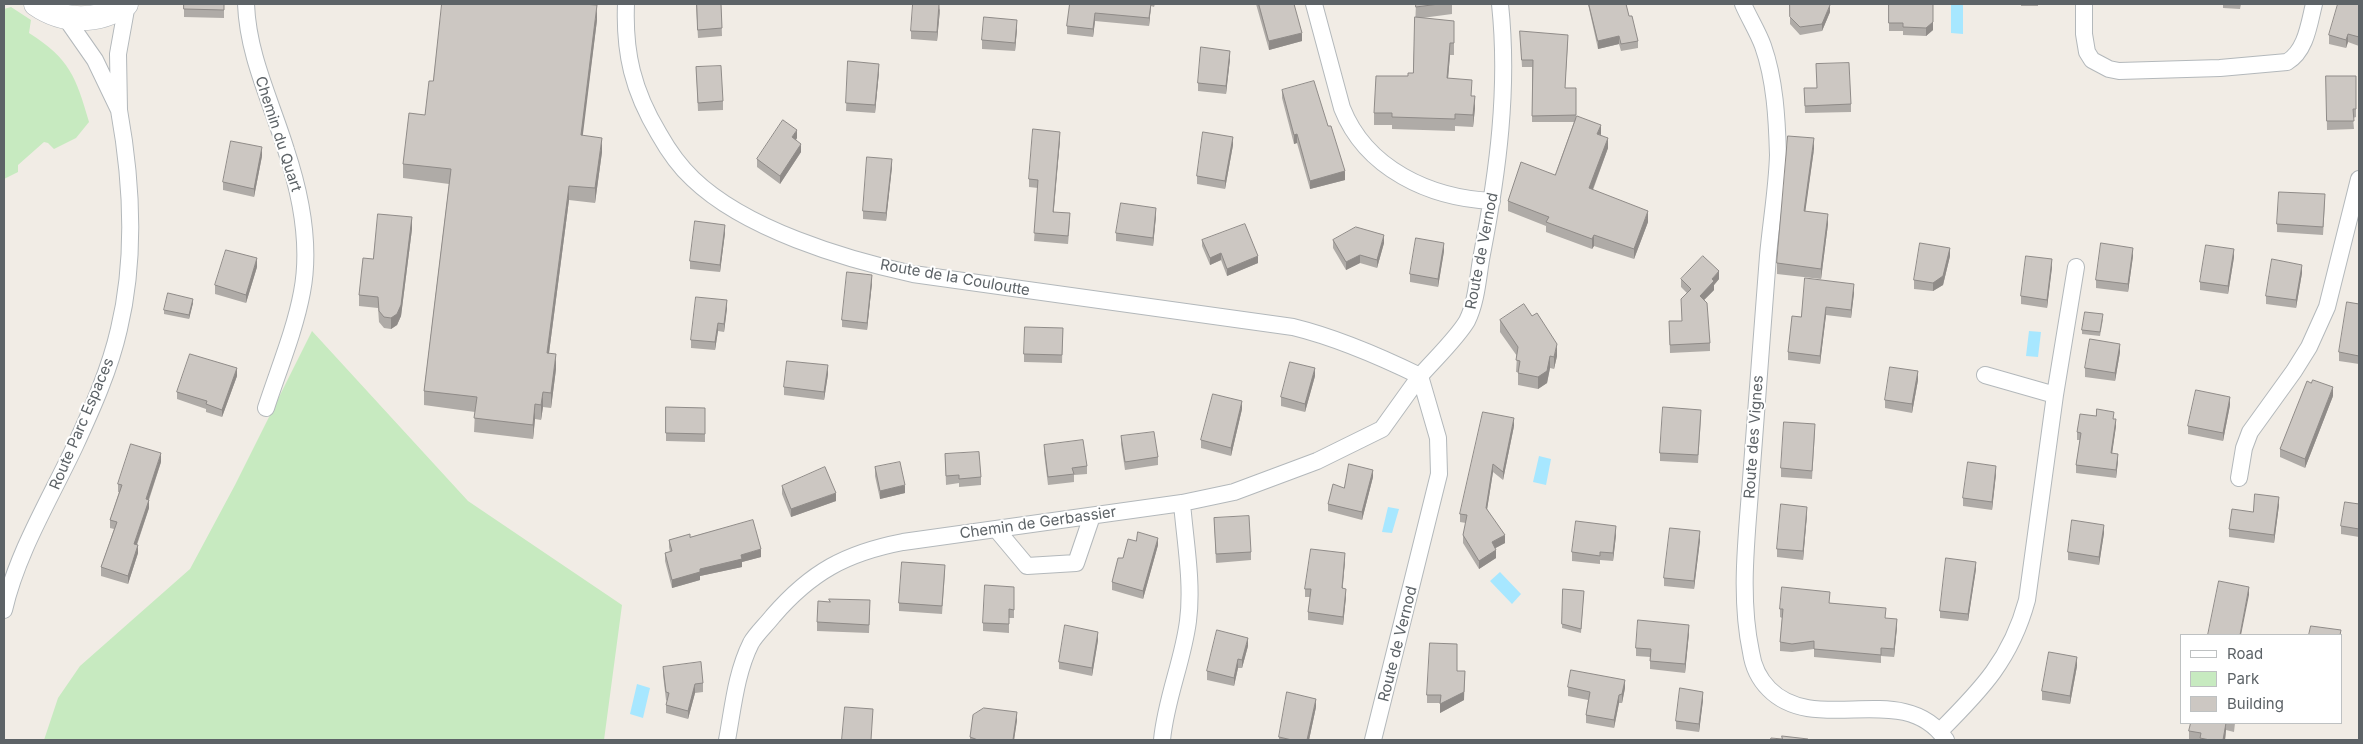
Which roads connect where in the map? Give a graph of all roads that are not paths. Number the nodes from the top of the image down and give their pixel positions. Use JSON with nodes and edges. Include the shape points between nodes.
{"nodes":[{"id":1,"x":36,"y":4,"type":"edge"},
{"id":2,"x":126,"y":4,"type":"edge"},
{"id":3,"x":246,"y":4,"type":"edge"},
{"id":4,"x":626,"y":4,"type":"edge"},
{"id":5,"x":1314,"y":4,"type":"edge"},
{"id":6,"x":1500,"y":4,"type":"edge"},
{"id":7,"x":1743,"y":4,"type":"edge"},
{"id":8,"x":2084,"y":4,"type":"edge"},
{"id":9,"x":2314,"y":4,"type":"edge"},
{"id":10,"x":64,"y":17,"type":"junction"},
{"id":11,"x":119,"y":110,"type":"junction"},
{"id":12,"x":2359,"y":179,"type":"edge"},
{"id":13,"x":1492,"y":201,"type":"junction"},
{"id":14,"x":2076,"y":267,"type":"dead end"},
{"id":15,"x":1420,"y":376,"type":"junction"},
{"id":16,"x":1985,"y":376,"type":"dead end"},
{"id":17,"x":2055,"y":395,"type":"junction"},
{"id":18,"x":266,"y":408,"type":"dead end"},
{"id":19,"x":2239,"y":478,"type":"dead end"},
{"id":20,"x":1182,"y":503,"type":"junction"},
{"id":21,"x":1092,"y":516,"type":"junction"},
{"id":22,"x":996,"y":529,"type":"junction"},
{"id":23,"x":4,"y":610,"type":"edge"},
{"id":24,"x":1943,"y":736,"type":"edge"},
{"id":25,"x":728,"y":740,"type":"edge"},
{"id":26,"x":1162,"y":740,"type":"edge"},
{"id":27,"x":1373,"y":740,"type":"edge"}],
"edges":[{"from":1,"to":10,"type":"main road"},
{"from":2,"to":10,"type":"main road","via":[[93,18]]},
{"from":2,"to":11,"type":"street","name":"Route Parc Espaces","via":[[118,54]]},
{"from":3,"to":18,"type":"street","name":"Chemin du Quart","via":[[250,41],[287,151],[306,238],[302,293]]},
{"from":4,"to":15,"type":"street","name":"Route de la Couloutte","via":[[628,58],[640,100],[649,118],[669,151],[693,179],[749,217],[800,240],[913,274],[1293,327],[1344,341]]},
{"from":5,"to":13,"type":"street","via":[[1342,108],[1348,123],[1369,152],[1385,165],[1426,187],[1468,199]]},
{"from":6,"to":13,"type":"street","name":"Route de Vernod","via":[[1504,44],[1502,108]]},
{"from":7,"to":24,"type":"street","name":"Route des Vignes","via":[[1763,46],[1768,67],[1777,124],[1778,155],[1747,531],[1746,616],[1752,659],[1768,688],[1798,706],[1902,712],[1916,716]]},
{"from":8,"to":9,"type":"street","via":[[2084,34],[2092,60],[2100,66],[2119,71],[2287,62],[2293,59],[2303,43]]},
{"from":10,"to":11,"type":"street","name":"Route Parc Espaces","via":[[95,60]]},
{"from":11,"to":23,"type":"street","name":"Route Parc Espaces","via":[[128,164],[130,236],[126,294],[119,331],[76,443],[22,557]]},
{"from":12,"to":19,"type":"street","via":[[2327,307],[2294,372],[2250,432]]},
{"from":13,"to":15,"type":"street","name":"Route de Vernod","via":[[1468,319]]},
{"from":14,"to":17,"type":"street","name":"Route des Vignes"},
{"from":15,"to":20,"type":"street","name":"Chemin de Gerbassier","via":[[1389,421],[1373,434],[1274,478],[1234,492]]},
{"from":15,"to":27,"type":"street","name":"Route de Vernod","via":[[1438,438],[1439,474]]},
{"from":16,"to":17,"type":"street"},
{"from":17,"to":24,"type":"street","name":"Route des Vignes","via":[[2022,619],[2009,648],[1987,682]]},
{"from":20,"to":21,"type":"street","name":"Chemin de Gerbassier"},
{"from":20,"to":26,"type":"street","via":[[1190,609],[1168,697]]},
{"from":21,"to":22,"type":"street","name":"Chemin de Gerbassier"},
{"from":21,"to":22,"type":"street","via":[[1076,563],[1027,566]]},
{"from":22,"to":25,"type":"street","name":"Chemin de Gerbassier","via":[[877,547],[843,560],[790,596],[752,642],[742,667]]}]}
